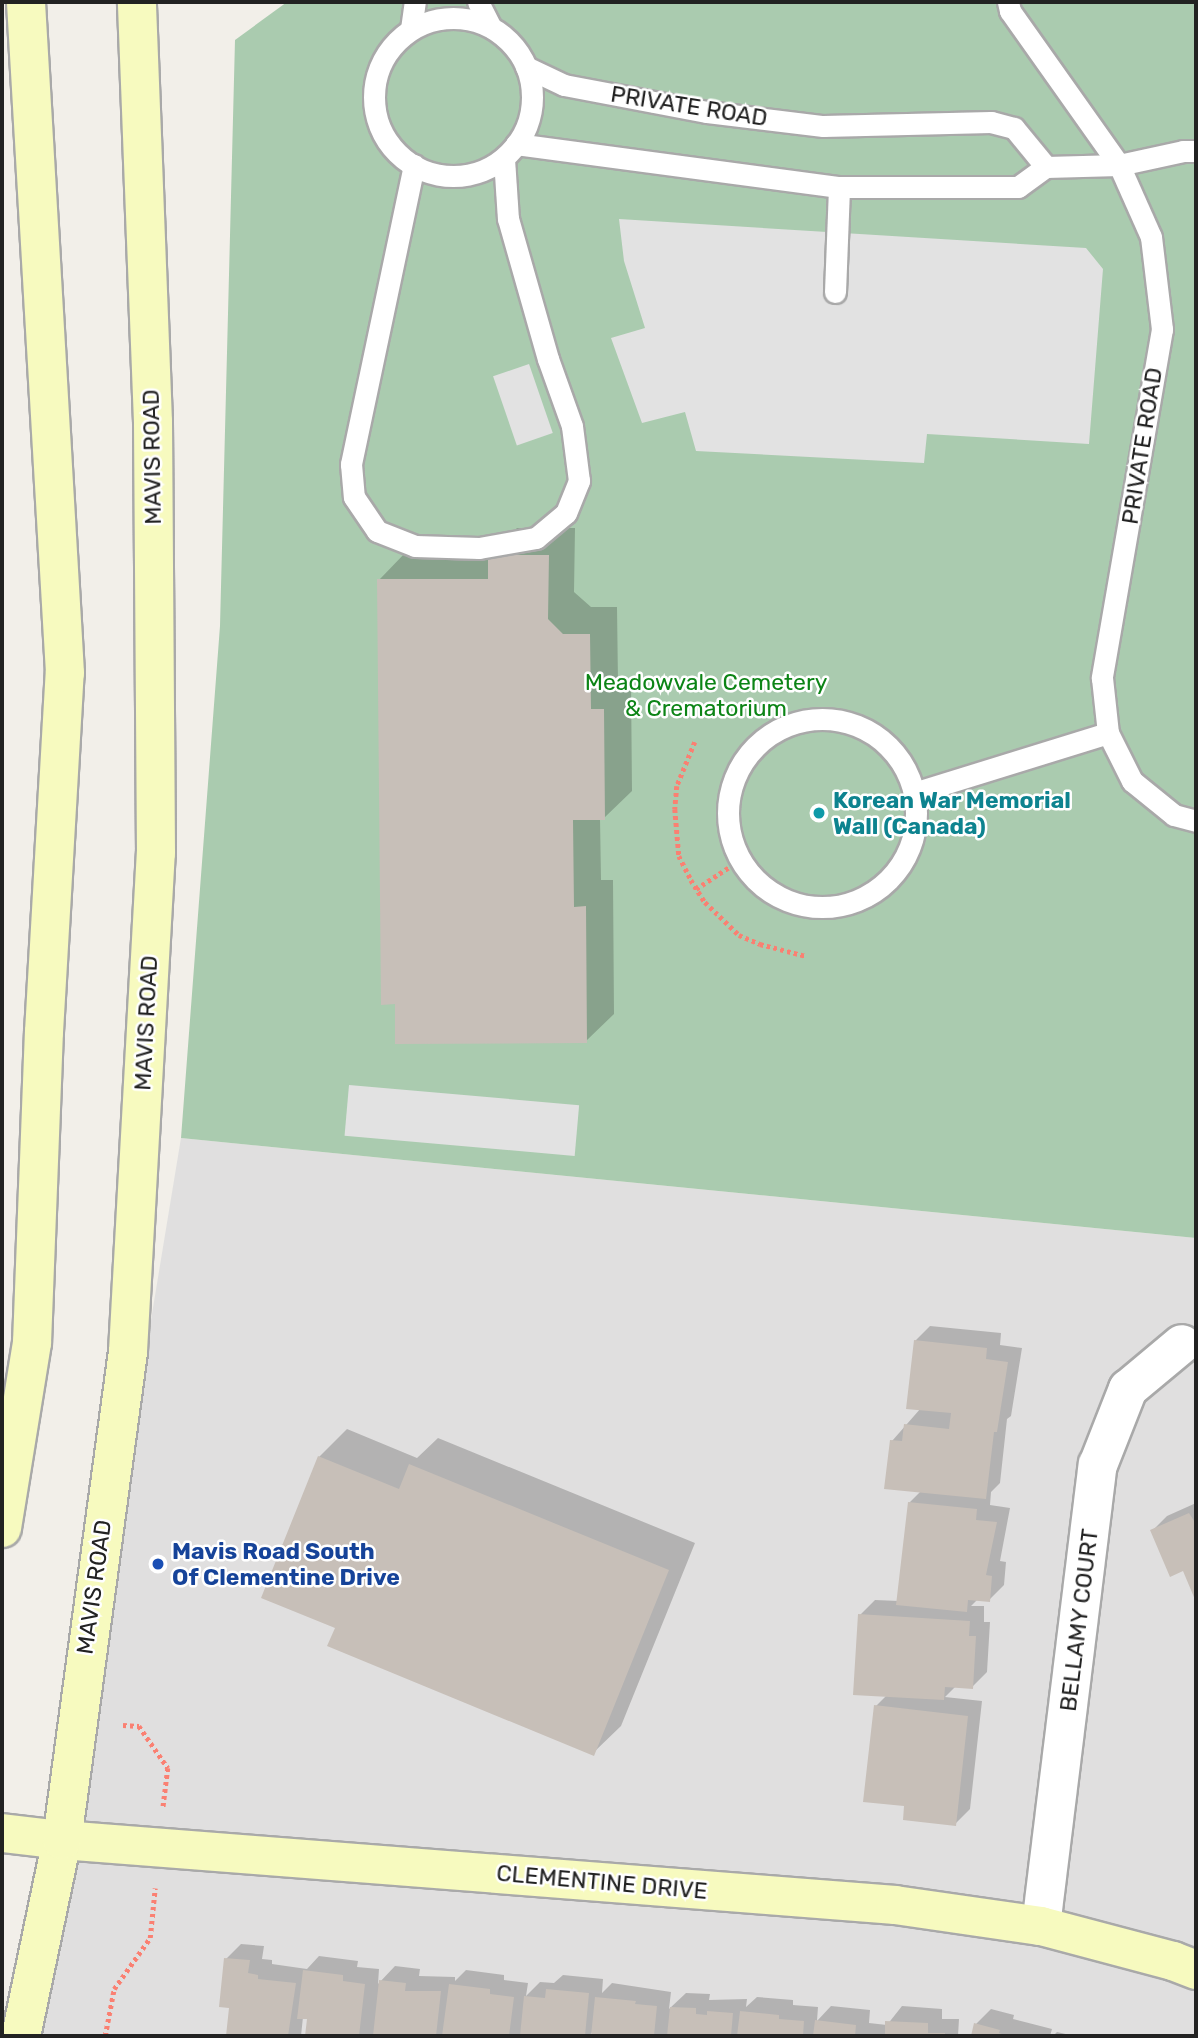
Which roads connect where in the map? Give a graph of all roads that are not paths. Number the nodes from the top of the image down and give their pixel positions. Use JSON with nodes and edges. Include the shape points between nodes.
{"nodes":[{"id":1,"x":26,"y":2,"type":"edge"},
{"id":2,"x":137,"y":2,"type":"edge"},
{"id":3,"x":415,"y":2,"type":"edge"},
{"id":4,"x":478,"y":2,"type":"edge"},
{"id":5,"x":1008,"y":2,"type":"edge"},
{"id":6,"x":491,"y":27,"type":"junction"},
{"id":7,"x":411,"y":29,"type":"junction"},
{"id":8,"x":526,"y":67,"type":"junction"},
{"id":9,"x":510,"y":151,"type":"junction"},
{"id":10,"x":1196,"y":151,"type":"edge"},
{"id":11,"x":414,"y":165,"type":"junction"},
{"id":12,"x":1119,"y":165,"type":"junction"},
{"id":13,"x":1046,"y":167,"type":"junction"},
{"id":14,"x":839,"y":187,"type":"junction"},
{"id":15,"x":835,"y":292,"type":"dead end"},
{"id":16,"x":1108,"y":733,"type":"junction"},
{"id":17,"x":914,"y":793,"type":"junction"},
{"id":18,"x":1196,"y":821,"type":"edge"},
{"id":19,"x":1182,"y":1343,"type":"dead end"},
{"id":20,"x":2,"y":1528,"type":"edge"},
{"id":21,"x":2,"y":1833,"type":"edge"},
{"id":22,"x":62,"y":1840,"type":"junction"},
{"id":23,"x":1041,"y":1926,"type":"junction"},
{"id":24,"x":1196,"y":1970,"type":"edge"},
{"id":25,"x":21,"y":2036,"type":"edge"}],
"edges":[{"from":1,"to":20,"type":"main road","via":[[65,673],[32,1343]]},
{"from":2,"to":22,"type":"main road","name":"MAVIS ROAD","via":[[153,422],[156,853],[128,1351]]},
{"from":3,"to":7,"type":"lane"},
{"from":4,"to":6,"type":"lane"},
{"from":5,"to":12,"type":"lane","name":"PRIVATE ROAD"},
{"from":6,"to":7,"type":"lane","via":[[464,19],[437,19]]},
{"from":6,"to":8,"type":"lane","via":[[512,45]]},
{"from":7,"to":11,"type":"lane","via":[[390,48],[377,73],[374,110],[384,137]]},
{"from":8,"to":9,"type":"lane","via":[[531,112],[522,138]]},
{"from":8,"to":13,"type":"lane","name":"PRIVATE ROAD","via":[[564,85],[707,113],[823,126],[991,122],[1014,128]]},
{"from":9,"to":11,"type":"lane","via":[[480,172],[453,177]]},
{"from":9,"to":11,"type":"lane","via":[[508,219],[572,426],[579,481],[566,513],[537,538],[479,548],[415,546],[377,531],[354,497],[351,464]]},
{"from":9,"to":14,"type":"lane"},
{"from":10,"to":12,"type":"lane"},
{"from":12,"to":13,"type":"lane"},
{"from":12,"to":16,"type":"lane","name":"PRIVATE ROAD","via":[[1151,237],[1162,329],[1102,678]]},
{"from":13,"to":14,"type":"lane","via":[[1018,187]]},
{"from":14,"to":15,"type":"lane"},
{"from":16,"to":17,"type":"lane"},
{"from":16,"to":18,"type":"lane","name":"PRIVATE ROAD","via":[[1132,781],[1174,814]]},
{"from":17,"to":17,"type":"lane","via":[[916,822],[909,851],[892,876],[869,895],[842,905],[822,907],[783,900],[759,883],[740,860],[729,832],[728,803],[735,775],[751,749],[792,723],[831,718],[860,726],[884,742],[904,765]]},
{"from":19,"to":23,"type":"street","name":"BELLAMY COURT","via":[[1128,1389],[1098,1465]]},
{"from":21,"to":22,"type":"main road","name":"CLEMENTINE DRIVE"},
{"from":22,"to":23,"type":"main road","name":"CLEMENTINE DRIVE","via":[[895,1905]]},
{"from":22,"to":25,"type":"main road","name":"MAVIS ROAD"},
{"from":23,"to":24,"type":"main road","name":"CLEMENTINE DRIVE"}]}
